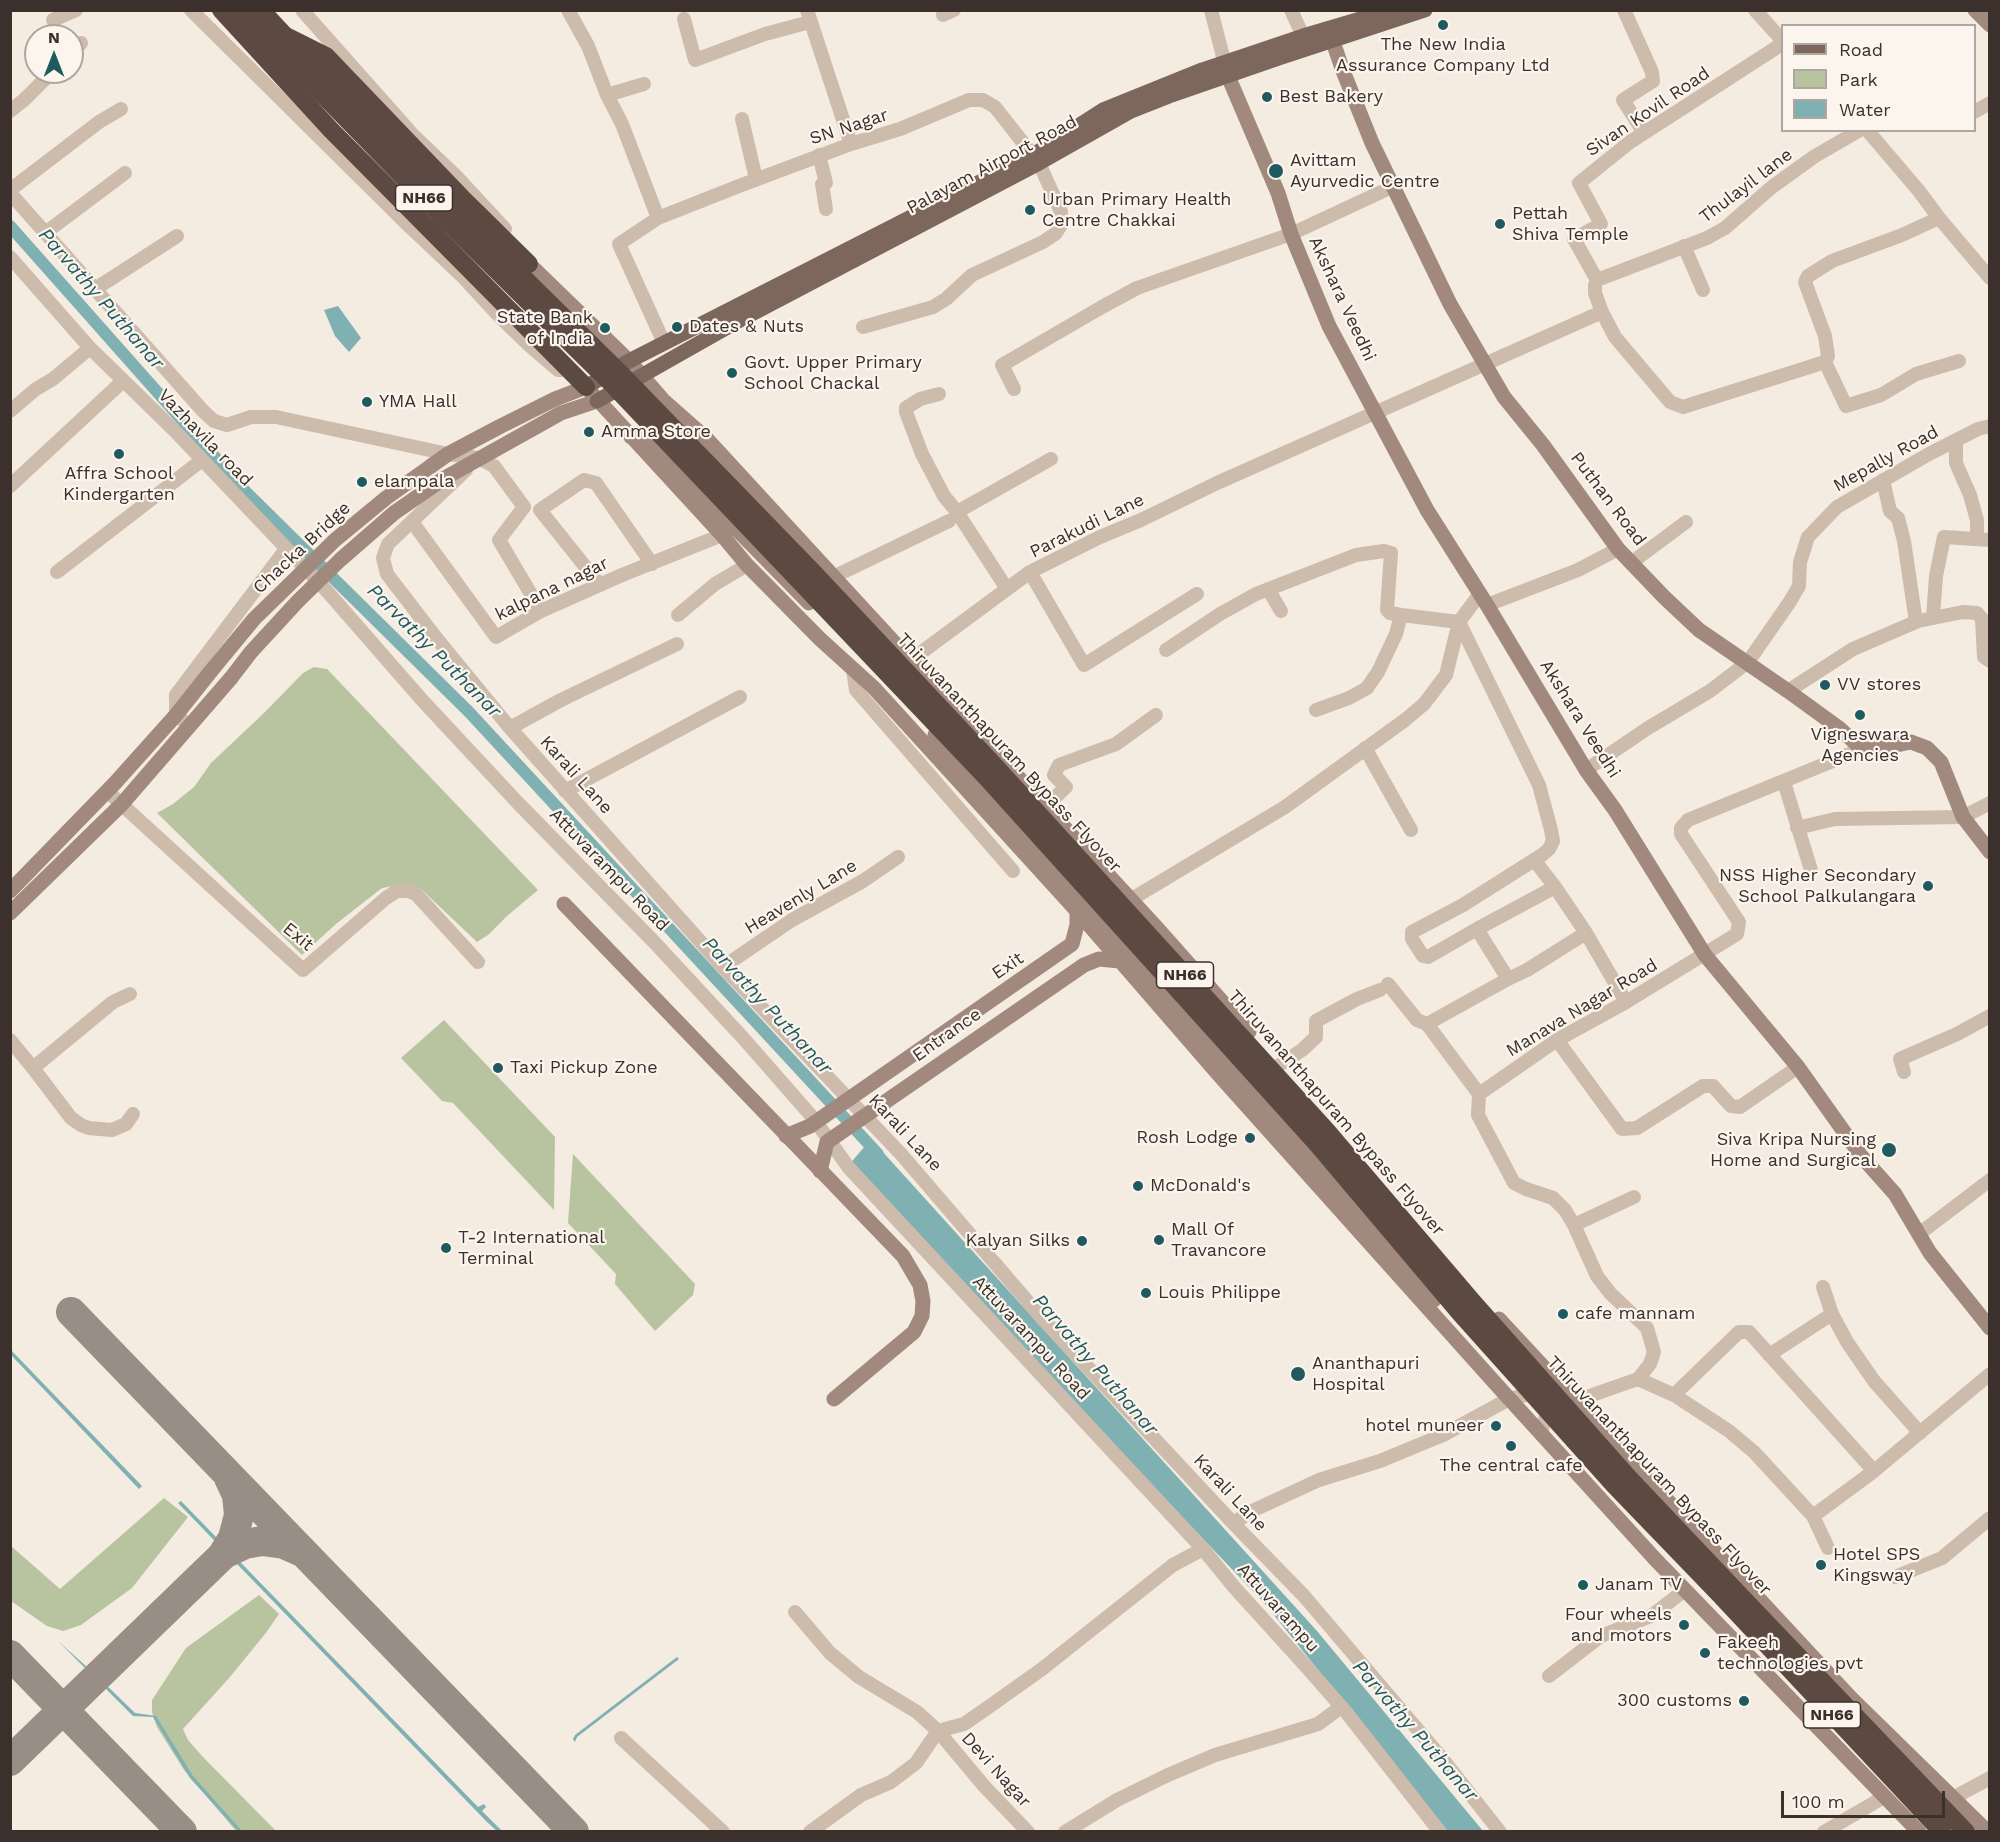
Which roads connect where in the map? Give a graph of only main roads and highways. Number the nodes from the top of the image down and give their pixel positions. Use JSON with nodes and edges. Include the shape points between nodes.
{"nodes":[{"id":1,"x":221,"y":10,"type":"edge"},
{"id":2,"x":240,"y":10,"type":"edge"},
{"id":3,"x":261,"y":10,"type":"edge"},
{"id":4,"x":1391,"y":10,"type":"edge"},
{"id":5,"x":1425,"y":10,"type":"edge"},
{"id":6,"x":286,"y":36,"type":"junction"},
{"id":7,"x":1331,"y":36,"type":"junction"},
{"id":8,"x":1226,"y":69,"type":"junction"},
{"id":9,"x":1036,"y":159,"type":"junction"},
{"id":10,"x":529,"y":264,"type":"road end"},
{"id":11,"x":620,"y":373,"type":"junction"},
{"id":12,"x":592,"y":394,"type":"junction"},
{"id":13,"x":1729,"y":1594,"type":"junction"},
{"id":14,"x":1942,"y":1832,"type":"edge"},
{"id":15,"x":1966,"y":1832,"type":"edge"}],
"edges":[{"from":1,"to":12,"type":"highway","via":[[332,130]]},
{"from":2,"to":11,"type":"highway","number":"NH66","bridge":true,"via":[[445,220]]},
{"from":3,"to":6,"type":"highway","number":"NH66","bridge":true},
{"from":4,"to":7,"type":"main road","name":"Palayam Airport Road"},
{"from":5,"to":7,"type":"main road","name":"Palayam Airport Road"},
{"from":6,"to":10,"type":"highway","via":[[326,56]]},
{"from":6,"to":11,"type":"highway","number":"NH66","bridge":true,"via":[[359,115]]},
{"from":7,"to":8,"type":"main road","name":"Palayam Airport Road"},
{"from":7,"to":8,"type":"main road","name":"Palayam Airport Road","via":[[1303,36]]},
{"from":8,"to":9,"type":"main road","name":"Palayam Airport Road"},
{"from":9,"to":11,"type":"main road","name":"Palayam Airport Road","via":[[664,343]]},
{"from":9,"to":12,"type":"main road","name":"Palayam Airport Road","via":[[643,377]]},
{"from":11,"to":12,"type":"main road","name":"Palayam Airport Road"},
{"from":11,"to":13,"type":"highway","name":"Thiruvananthapuram Bypass Flyover","number":"NH66","bridge":true,"via":[[994,765],[1327,1131]]},
{"from":13,"to":14,"type":"highway","name":"Thiruvananthapuram Bypass Flyover","number":"NH66"},
{"from":13,"to":15,"type":"highway","name":"Thiruvananthapuram Bypass Flyover","number":"NH66"}]}
